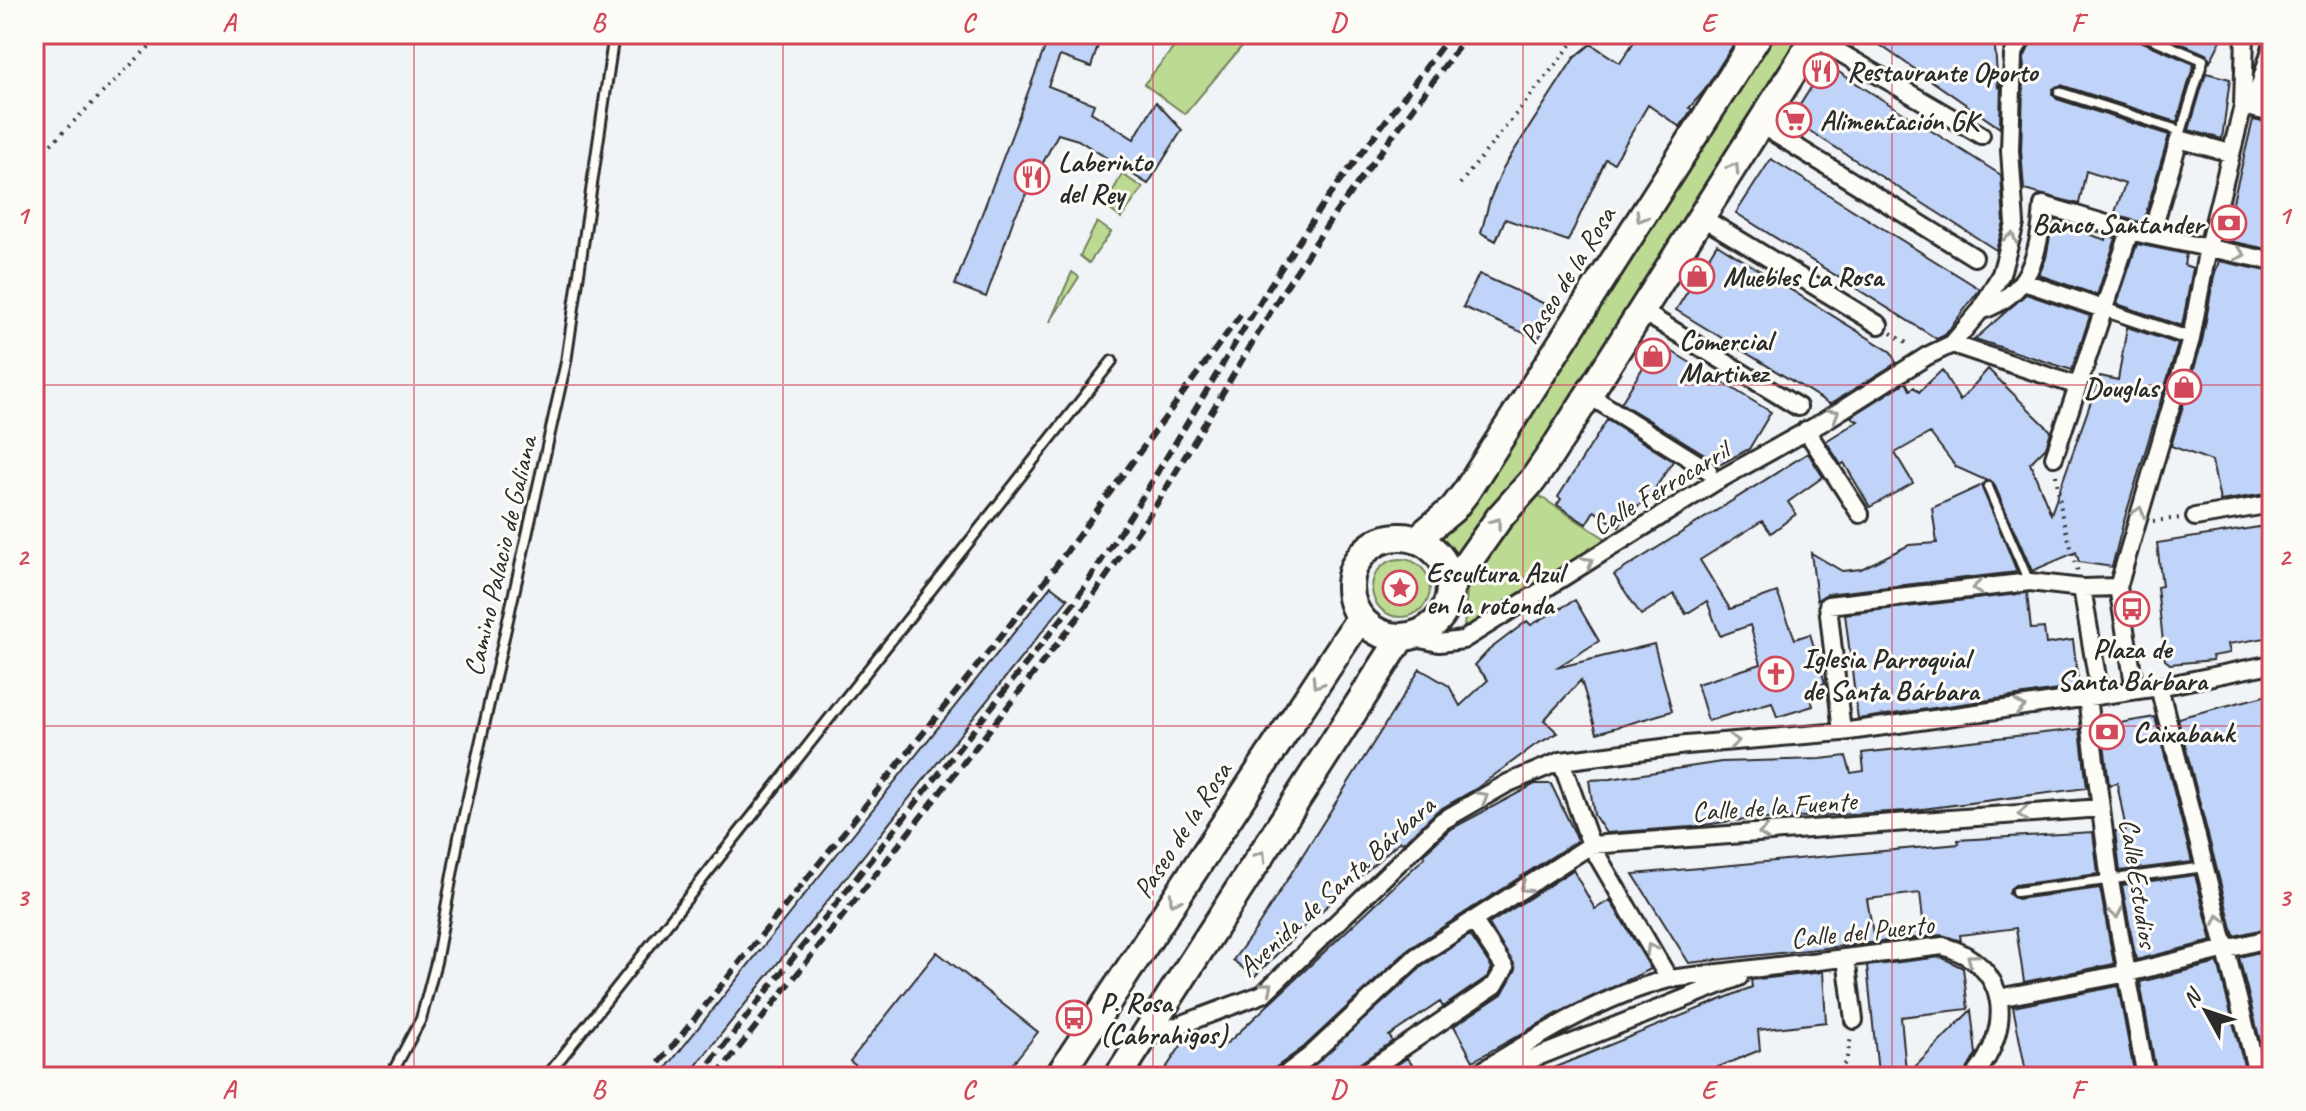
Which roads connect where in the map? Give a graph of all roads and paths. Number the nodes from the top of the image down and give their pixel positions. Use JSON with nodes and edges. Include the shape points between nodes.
{"nodes":[{"id":1,"x":162,"y":34,"type":"edge"},
{"id":2,"x":614,"y":34,"type":"edge"},
{"id":3,"x":1580,"y":34,"type":"edge"},
{"id":4,"x":1759,"y":34,"type":"edge"},
{"id":5,"x":2024,"y":34,"type":"edge"},
{"id":6,"x":2141,"y":34,"type":"edge"},
{"id":7,"x":2245,"y":34,"type":"edge"},
{"id":8,"x":1816,"y":36,"type":"edge"},
{"id":9,"x":2272,"y":46,"type":"edge"},
{"id":10,"x":2059,"y":92,"type":"dead end"},
{"id":11,"x":2248,"y":107,"type":"junction"},
{"id":12,"x":2272,"y":113,"type":"edge"},
{"id":13,"x":1761,"y":125,"type":"junction"},
{"id":14,"x":1981,"y":135,"type":"dead end"},
{"id":15,"x":2180,"y":135,"type":"junction"},
{"id":16,"x":2230,"y":153,"type":"junction"},
{"id":17,"x":34,"y":161,"type":"edge"},
{"id":18,"x":1460,"y":184,"type":"dead end"},
{"id":19,"x":1703,"y":218,"type":"junction"},
{"id":20,"x":2130,"y":231,"type":"junction"},
{"id":21,"x":2151,"y":236,"type":"junction"},
{"id":22,"x":2208,"y":247,"type":"junction"},
{"id":23,"x":1974,"y":257,"type":"dead end"},
{"id":24,"x":2272,"y":261,"type":"edge"},
{"id":25,"x":2024,"y":282,"type":"junction"},
{"id":26,"x":2103,"y":309,"type":"junction"},
{"id":27,"x":1980,"y":311,"type":"junction"},
{"id":28,"x":1643,"y":312,"type":"junction"},
{"id":29,"x":1879,"y":325,"type":"joint"},
{"id":30,"x":2191,"y":339,"type":"junction"},
{"id":31,"x":1952,"y":344,"type":"junction"},
{"id":32,"x":1927,"y":356,"type":"junction"},
{"id":33,"x":1112,"y":361,"type":"dead end"},
{"id":34,"x":2078,"y":386,"type":"junction"},
{"id":35,"x":1590,"y":396,"type":"junction"},
{"id":36,"x":1798,"y":407,"type":"dead end"},
{"id":37,"x":1806,"y":430,"type":"junction"},
{"id":38,"x":2054,"y":457,"type":"joint"},
{"id":39,"x":1708,"y":470,"type":"dead end"},
{"id":40,"x":1988,"y":487,"type":"dead end"},
{"id":41,"x":2272,"y":504,"type":"edge"},
{"id":42,"x":1860,"y":514,"type":"dead end"},
{"id":43,"x":2195,"y":517,"type":"joint"},
{"id":44,"x":2136,"y":522,"type":"junction"},
{"id":45,"x":1417,"y":539,"type":"junction"},
{"id":46,"x":2030,"y":582,"type":"junction"},
{"id":47,"x":1451,"y":586,"type":"junction"},
{"id":48,"x":2118,"y":587,"type":"junction"},
{"id":49,"x":2082,"y":588,"type":"junction"},
{"id":50,"x":1360,"y":618,"type":"junction"},
{"id":51,"x":1406,"y":637,"type":"junction"},
{"id":52,"x":2272,"y":664,"type":"edge"},
{"id":53,"x":2159,"y":687,"type":"junction"},
{"id":54,"x":2135,"y":690,"type":"junction"},
{"id":55,"x":2094,"y":696,"type":"junction"},
{"id":56,"x":1842,"y":732,"type":"junction"},
{"id":57,"x":1561,"y":761,"type":"junction"},
{"id":58,"x":2101,"y":808,"type":"junction"},
{"id":59,"x":1591,"y":845,"type":"junction"},
{"id":60,"x":2205,"y":867,"type":"junction"},
{"id":61,"x":2110,"y":881,"type":"junction"},
{"id":62,"x":2016,"y":892,"type":"dead end"},
{"id":63,"x":1473,"y":920,"type":"junction"},
{"id":64,"x":2272,"y":938,"type":"edge"},
{"id":65,"x":2226,"y":949,"type":"junction"},
{"id":66,"x":1846,"y":958,"type":"junction"},
{"id":67,"x":1799,"y":963,"type":"junction"},
{"id":68,"x":2128,"y":973,"type":"junction"},
{"id":69,"x":1669,"y":979,"type":"junction"},
{"id":70,"x":1998,"y":998,"type":"junction"},
{"id":71,"x":1854,"y":1020,"type":"joint"},
{"id":72,"x":1143,"y":1039,"type":"junction"},
{"id":73,"x":390,"y":1077,"type":"edge"},
{"id":74,"x":546,"y":1077,"type":"edge"},
{"id":75,"x":1058,"y":1077,"type":"edge"},
{"id":76,"x":1118,"y":1077,"type":"edge"},
{"id":77,"x":1282,"y":1077,"type":"edge"},
{"id":78,"x":1359,"y":1077,"type":"edge"},
{"id":79,"x":1472,"y":1077,"type":"edge"},
{"id":80,"x":1501,"y":1077,"type":"edge"},
{"id":81,"x":1833,"y":1077,"type":"edge"},
{"id":82,"x":1974,"y":1077,"type":"edge"},
{"id":83,"x":2146,"y":1077,"type":"edge"},
{"id":84,"x":2258,"y":1077,"type":"edge"}],
"edges":[{"from":1,"to":17,"type":"path"},
{"from":2,"to":73,"type":"lane","name":"Camino Palacio de Galiana","via":[[566,362],[436,962],[421,1019]]},
{"from":3,"to":18,"type":"path"},
{"from":4,"to":45,"type":"main road","name":"Paseo de la Rosa","one_way":true,"via":[[1466,492]]},
{"from":27,"to":5,"type":"street","name":"Calle Ferrocarril","one_way":true,"via":[[2001,274],[2015,224],[2010,150],[2013,55]]},
{"from":6,"to":15,"type":"lane","via":[[2203,60]]},
{"from":7,"to":11,"type":"street"},
{"from":8,"to":13,"type":"main road"},
{"from":8,"to":14,"type":"street"},
{"from":9,"to":11,"type":"street"},
{"from":10,"to":15,"type":"lane"},
{"from":11,"to":12,"type":"street"},
{"from":11,"to":16,"type":"street"},
{"from":19,"to":13,"type":"main road","one_way":true},
{"from":13,"to":23,"type":"street"},
{"from":15,"to":16,"type":"street"},
{"from":15,"to":21,"type":"street"},
{"from":16,"to":22,"type":"street"},
{"from":19,"to":28,"type":"main road"},
{"from":19,"to":29,"type":"street"},
{"from":20,"to":21,"type":"street"},
{"from":20,"to":25,"type":"street","via":[[2043,205],[2040,240]]},
{"from":20,"to":26,"type":"street"},
{"from":21,"to":22,"type":"street"},
{"from":22,"to":24,"type":"street","one_way":true},
{"from":22,"to":30,"type":"street"},
{"from":25,"to":26,"type":"street"},
{"from":25,"to":27,"type":"street","name":"Calle Ferrocarril","via":[[1995,306]]},
{"from":26,"to":30,"type":"street"},
{"from":26,"to":34,"type":"street"},
{"from":27,"to":31,"type":"street","name":"Calle Ferrocarril"},
{"from":28,"to":35,"type":"main road"},
{"from":28,"to":36,"type":"street"},
{"from":29,"to":32,"type":"path"},
{"from":44,"to":30,"type":"street","one_way":true},
{"from":31,"to":32,"type":"street","name":"Calle Ferrocarril"},
{"from":31,"to":34,"type":"street"},
{"from":37,"to":32,"type":"street","name":"Calle Ferrocarril","one_way":true},
{"from":33,"to":74,"type":"lane"},
{"from":34,"to":38,"type":"street"},
{"from":35,"to":39,"type":"street"},
{"from":47,"to":35,"type":"main road","one_way":true},
{"from":37,"to":42,"type":"street"},
{"from":51,"to":37,"type":"street","name":"Calle Ferrocarril","one_way":true,"via":[[1439,643],[1463,640]]},
{"from":38,"to":49,"type":"path","via":[[2062,516]]},
{"from":40,"to":46,"type":"lane"},
{"from":41,"to":43,"type":"street"},
{"from":43,"to":44,"type":"path"},
{"from":44,"to":48,"type":"street"},
{"from":45,"to":47,"type":"main road","via":[[1445,563]]},
{"from":45,"to":50,"type":"main road","via":[[1381,540],[1365,551],[1350,583]]},
{"from":46,"to":49,"type":"street"},
{"from":46,"to":56,"type":"street","one_way":true,"via":[[1828,605]]},
{"from":47,"to":51,"type":"main road","via":[[1435,624]]},
{"from":48,"to":49,"type":"street"},
{"from":48,"to":54,"type":"street"},
{"from":49,"to":55,"type":"street"},
{"from":50,"to":51,"type":"main road","via":[[1378,633]]},
{"from":50,"to":75,"type":"main road","name":"Paseo de la Rosa","one_way":true},
{"from":72,"to":51,"type":"main road","one_way":true},
{"from":52,"to":53,"type":"street","name":"Avenida de Santa Bárbara"},
{"from":53,"to":54,"type":"street","name":"Avenida de Santa Bárbara"},
{"from":53,"to":60,"type":"street"},
{"from":54,"to":55,"type":"street","name":"Avenida de Santa Bárbara"},
{"from":56,"to":55,"type":"street","name":"Avenida de Santa Bárbara","one_way":true},
{"from":55,"to":58,"type":"street","name":"Calle Estudios"},
{"from":57,"to":56,"type":"street","name":"Avenida de Santa Bárbara","one_way":true},
{"from":57,"to":59,"type":"street"},
{"from":72,"to":57,"type":"street","name":"Avenida de Santa Bárbara","one_way":true,"via":[[1263,994],[1442,821],[1508,783]]},
{"from":58,"to":59,"type":"street","name":"Calle de la Fuente","one_way":true},
{"from":58,"to":61,"type":"street","name":"Calle Estudios"},
{"from":59,"to":63,"type":"street","name":"Calle de la Fuente","one_way":true},
{"from":69,"to":59,"type":"street","one_way":true},
{"from":60,"to":61,"type":"lane"},
{"from":65,"to":60,"type":"street","one_way":true},
{"from":61,"to":62,"type":"lane"},
{"from":61,"to":68,"type":"street","name":"Calle Estudios","one_way":true},
{"from":63,"to":77,"type":"street","name":"Calle de la Fuente","via":[[1416,957]]},
{"from":63,"to":78,"type":"street","via":[[1505,968],[1495,985]]},
{"from":64,"to":65,"type":"street"},
{"from":65,"to":68,"type":"street"},
{"from":65,"to":84,"type":"street"},
{"from":66,"to":67,"type":"street","name":"Calle del Puerto"},
{"from":70,"to":66,"type":"street","name":"Calle del Puerto","one_way":true,"via":[[1982,966],[1965,952],[1943,946]]},
{"from":66,"to":71,"type":"street"},
{"from":67,"to":69,"type":"street","name":"Calle del Puerto"},
{"from":67,"to":80,"type":"street","via":[[1735,978],[1527,1061]]},
{"from":68,"to":70,"type":"street"},
{"from":68,"to":83,"type":"street","name":"Calle Estudios"},
{"from":69,"to":79,"type":"street","name":"Calle del Puerto","via":[[1635,987]]},
{"from":70,"to":82,"type":"street","via":[[1999,1022],[1985,1063]]},
{"from":71,"to":81,"type":"path","via":[[1846,1062]]},
{"from":72,"to":76,"type":"main road"}]}
